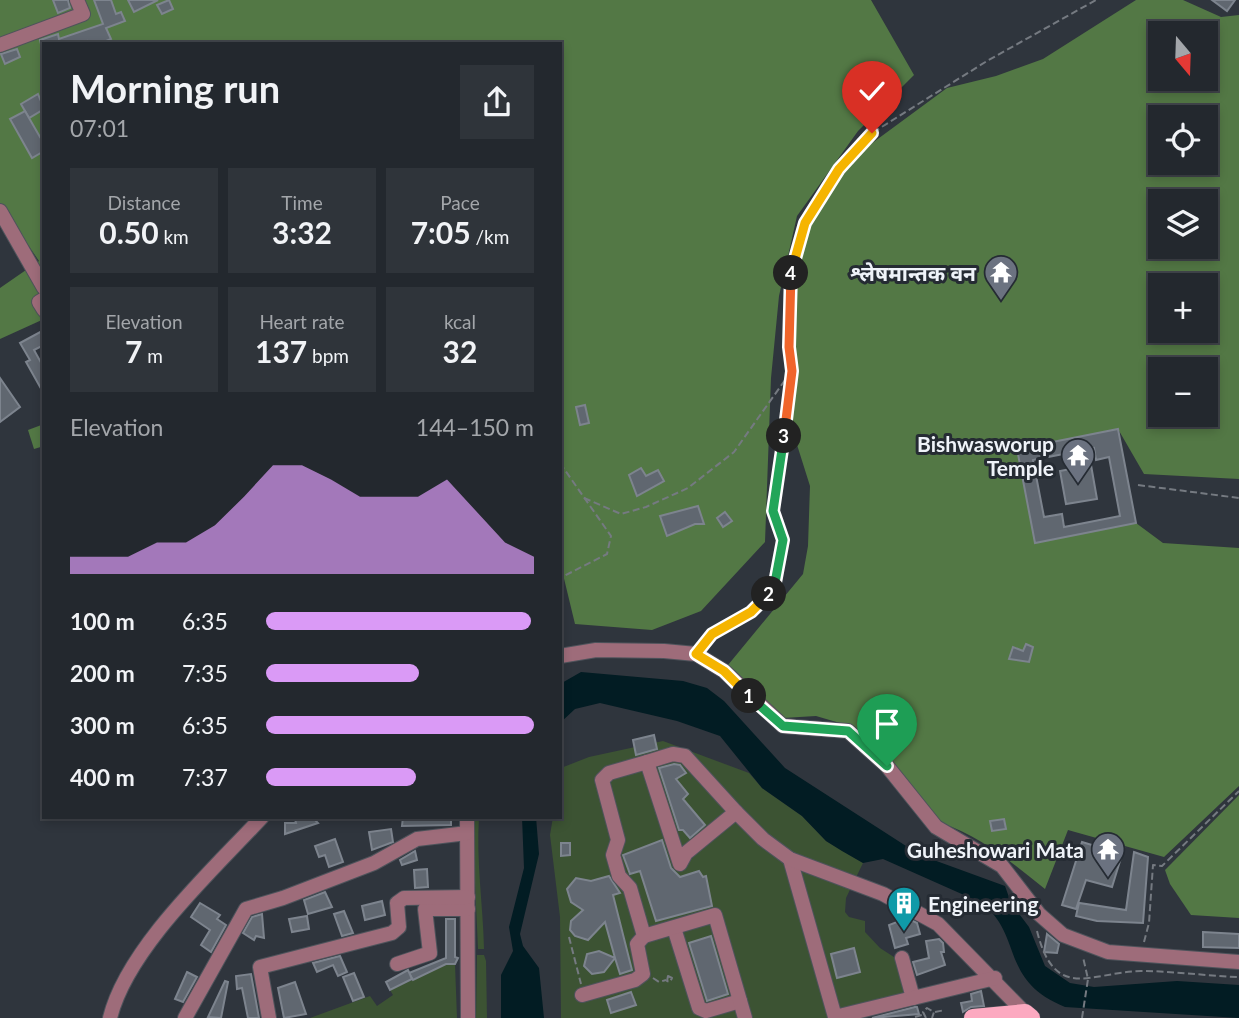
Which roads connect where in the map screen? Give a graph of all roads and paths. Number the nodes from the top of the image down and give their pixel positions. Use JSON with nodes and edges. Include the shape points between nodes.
{"nodes":[{"id":1,"x":77,"y":0,"type":"edge"},
{"id":2,"x":1096,"y":0,"type":"edge"},
{"id":3,"x":0,"y":46,"type":"edge"},
{"id":4,"x":0,"y":211,"type":"edge"},
{"id":5,"x":42,"y":284,"type":"edge"},
{"id":6,"x":792,"y":371,"type":"junction"},
{"id":7,"x":562,"y":466,"type":"edge"},
{"id":8,"x":1138,"y":485,"type":"dead end"},
{"id":9,"x":584,"y":498,"type":"junction"},
{"id":10,"x":1239,"y":498,"type":"edge"},
{"id":11,"x":564,"y":576,"type":"dead end"},
{"id":12,"x":696,"y":654,"type":"junction"},
{"id":13,"x":562,"y":656,"type":"edge"},
{"id":14,"x":647,"y":762,"type":"junction"},
{"id":15,"x":1239,"y":791,"type":"edge"},
{"id":16,"x":736,"y":812,"type":"junction"},
{"id":17,"x":260,"y":819,"type":"edge"},
{"id":18,"x":467,"y":819,"type":"edge"},
{"id":19,"x":467,"y":833,"type":"junction"},
{"id":20,"x":790,"y":859,"type":"junction"},
{"id":21,"x":468,"y":903,"type":"junction"},
{"id":22,"x":674,"y":928,"type":"junction"},
{"id":23,"x":644,"y":936,"type":"junction"},
{"id":24,"x":569,"y":937,"type":"dead end"},
{"id":25,"x":1081,"y":944,"type":"junction"},
{"id":26,"x":1141,"y":954,"type":"junction"},
{"id":27,"x":902,"y":958,"type":"dead end"},
{"id":28,"x":1239,"y":962,"type":"edge"},
{"id":29,"x":397,"y":964,"type":"dead end"},
{"id":30,"x":995,"y":978,"type":"junction"},
{"id":31,"x":583,"y":995,"type":"joint"},
{"id":32,"x":913,"y":998,"type":"junction"},
{"id":33,"x":740,"y":1001,"type":"junction"},
{"id":34,"x":946,"y":1010,"type":"dead end"},
{"id":35,"x":934,"y":1012,"type":"junction"},
{"id":36,"x":923,"y":1015,"type":"junction"},
{"id":37,"x":1028,"y":1015,"type":"edge"},
{"id":38,"x":915,"y":1017,"type":"edge"},
{"id":39,"x":110,"y":1018,"type":"edge"},
{"id":40,"x":185,"y":1018,"type":"edge"},
{"id":41,"x":269,"y":1018,"type":"edge"},
{"id":42,"x":468,"y":1018,"type":"edge"},
{"id":43,"x":745,"y":1018,"type":"edge"},
{"id":44,"x":835,"y":1018,"type":"edge"},
{"id":45,"x":926,"y":1018,"type":"edge"},
{"id":46,"x":932,"y":1018,"type":"edge"},
{"id":47,"x":973,"y":1018,"type":"edge"},
{"id":48,"x":1082,"y":1018,"type":"edge"}],
"edges":[{"from":1,"to":3,"type":"street","via":[[83,14]]},
{"from":2,"to":6,"type":"path","via":[[872,133],[839,169],[805,223],[790,276]]},
{"from":4,"to":5,"type":"street"},
{"from":6,"to":9,"type":"path","via":[[734,452],[688,488],[621,514]]},
{"from":6,"to":12,"type":"path","via":[[773,511],[783,540],[774,588],[751,612],[712,634]]},
{"from":7,"to":9,"type":"path"},
{"from":8,"to":10,"type":"path"},
{"from":9,"to":11,"type":"path","via":[[611,536],[607,554]]},
{"from":12,"to":13,"type":"street","via":[[596,650]]},
{"from":12,"to":25,"type":"street","via":[[724,671],[783,726],[848,731],[887,766],[936,827],[1002,866],[1047,923]]},
{"from":14,"to":16,"type":"street","via":[[685,755]]},
{"from":14,"to":16,"type":"street","via":[[680,864],[686,853]]},
{"from":14,"to":23,"type":"street","via":[[602,780],[618,840],[613,855],[619,876],[630,888]]},
{"from":15,"to":26,"type":"path","via":[[1162,866],[1153,865],[1149,923]]},
{"from":16,"to":20,"type":"street"},
{"from":17,"to":39,"type":"street","via":[[147,947]]},
{"from":18,"to":19,"type":"street"},
{"from":19,"to":21,"type":"street"},
{"from":19,"to":40,"type":"street","via":[[417,839],[374,863],[246,909]]},
{"from":20,"to":30,"type":"street","via":[[883,894],[929,917]]},
{"from":20,"to":44,"type":"street"},
{"from":21,"to":29,"type":"street","via":[[425,909],[430,953]]},
{"from":21,"to":41,"type":"street","via":[[404,898],[397,903],[399,926],[392,933],[260,967]]},
{"from":21,"to":42,"type":"street"},
{"from":22,"to":23,"type":"street"},
{"from":22,"to":33,"type":"street","via":[[699,1008],[706,1011]]},
{"from":22,"to":33,"type":"street","via":[[715,915]]},
{"from":23,"to":31,"type":"street","via":[[637,944],[643,969],[640,977]]},
{"from":24,"to":31,"type":"path"},
{"from":25,"to":26,"type":"street"},
{"from":25,"to":48,"type":"path","via":[[1088,979]]},
{"from":26,"to":28,"type":"street"},
{"from":27,"to":32,"type":"street"},
{"from":30,"to":32,"type":"street"},
{"from":30,"to":37,"type":"street"},
{"from":32,"to":44,"type":"street"},
{"from":33,"to":43,"type":"street"},
{"from":34,"to":35,"type":"path"},
{"from":35,"to":36,"type":"path","via":[[927,1008]]},
{"from":35,"to":46,"type":"path"},
{"from":36,"to":38,"type":"path"},
{"from":36,"to":45,"type":"path"},
{"from":37,"to":47,"type":"main road"}]}
